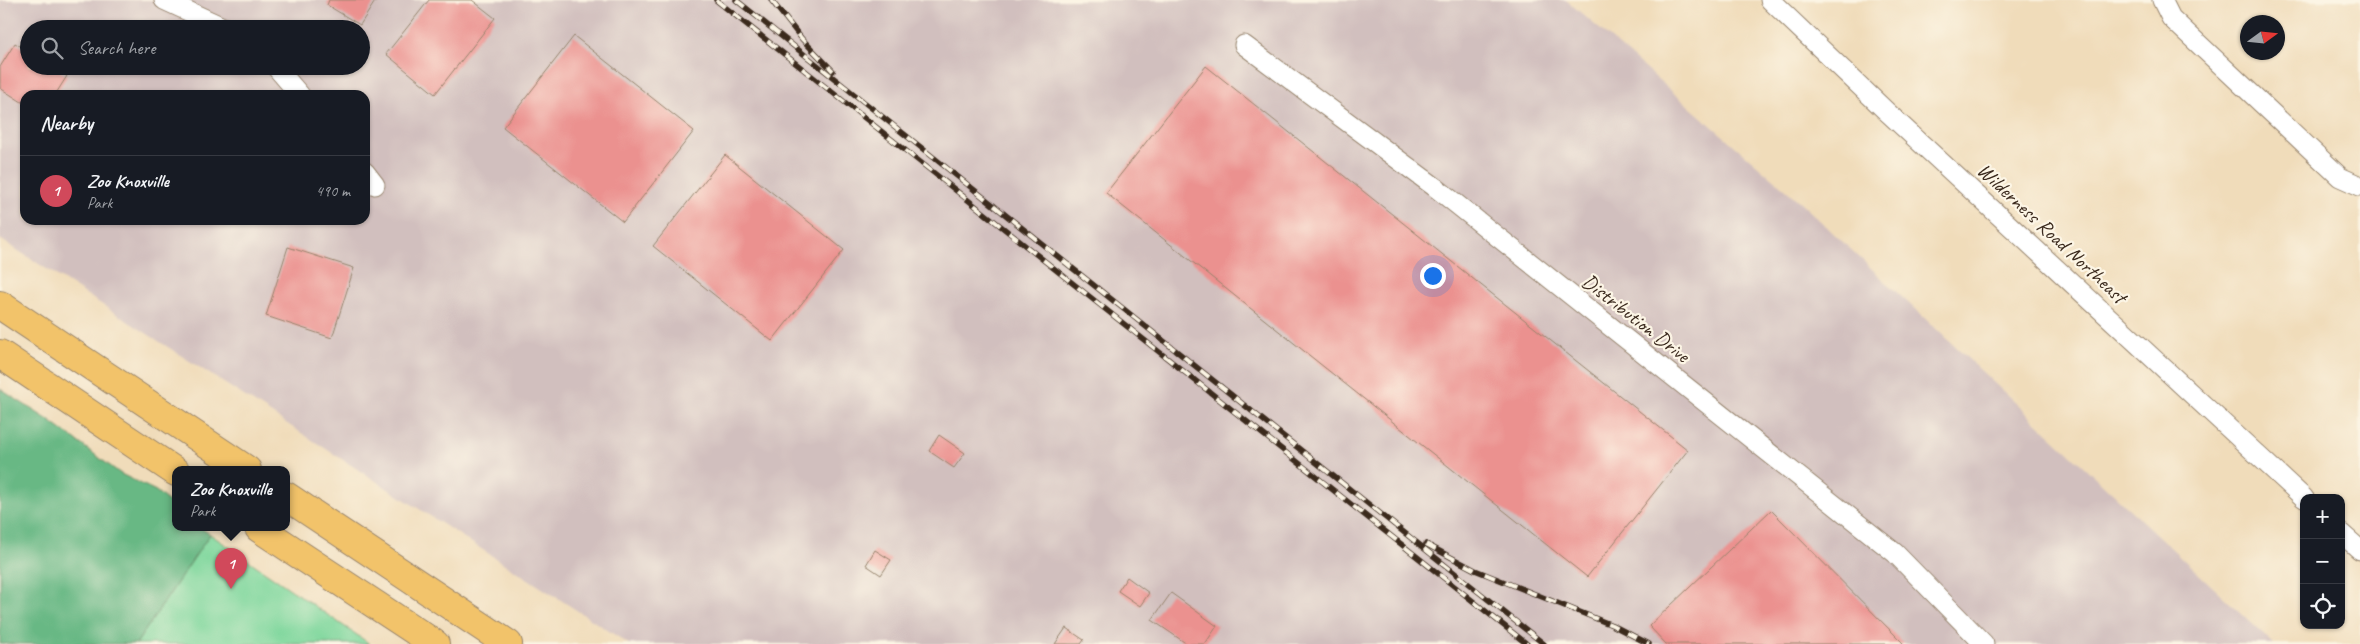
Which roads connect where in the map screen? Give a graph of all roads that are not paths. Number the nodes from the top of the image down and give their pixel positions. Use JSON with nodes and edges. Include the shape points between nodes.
{"nodes":[{"id":1,"x":164,"y":0,"type":"edge"},
{"id":2,"x":1770,"y":0,"type":"edge"},
{"id":3,"x":2162,"y":0,"type":"edge"},
{"id":4,"x":207,"y":20,"type":"edge"},
{"id":5,"x":1244,"y":45,"type":"dead end"},
{"id":6,"x":283,"y":75,"type":"edge"},
{"id":7,"x":296,"y":90,"type":"edge"},
{"id":8,"x":2360,"y":186,"type":"edge"},
{"id":9,"x":0,"y":305,"type":"edge"},
{"id":10,"x":0,"y":354,"type":"edge"},
{"id":11,"x":241,"y":466,"type":"edge"},
{"id":12,"x":172,"y":469,"type":"edge"},
{"id":13,"x":2300,"y":494,"type":"edge"},
{"id":14,"x":290,"y":499,"type":"edge"},
{"id":15,"x":264,"y":531,"type":"edge"},
{"id":16,"x":2345,"y":537,"type":"edge"},
{"id":17,"x":2360,"y":550,"type":"edge"},
{"id":18,"x":435,"y":644,"type":"edge"},
{"id":19,"x":508,"y":644,"type":"edge"},
{"id":20,"x":1984,"y":644,"type":"edge"}],
"edges":[{"from":1,"to":4,"type":"street"},
{"from":2,"to":13,"type":"street","name":"Wilderness Road Northeast"},
{"from":3,"to":8,"type":"street","via":[[2171,18],[2326,164],[2340,177]]},
{"from":5,"to":20,"type":"street","name":"Distribution Drive","via":[[1442,193],[1895,553]]},
{"from":6,"to":7,"type":"street"},
{"from":9,"to":11,"type":"highway"},
{"from":10,"to":12,"type":"highway"},
{"from":14,"to":19,"type":"highway"},
{"from":15,"to":18,"type":"highway"},
{"from":16,"to":17,"type":"street"}]}
